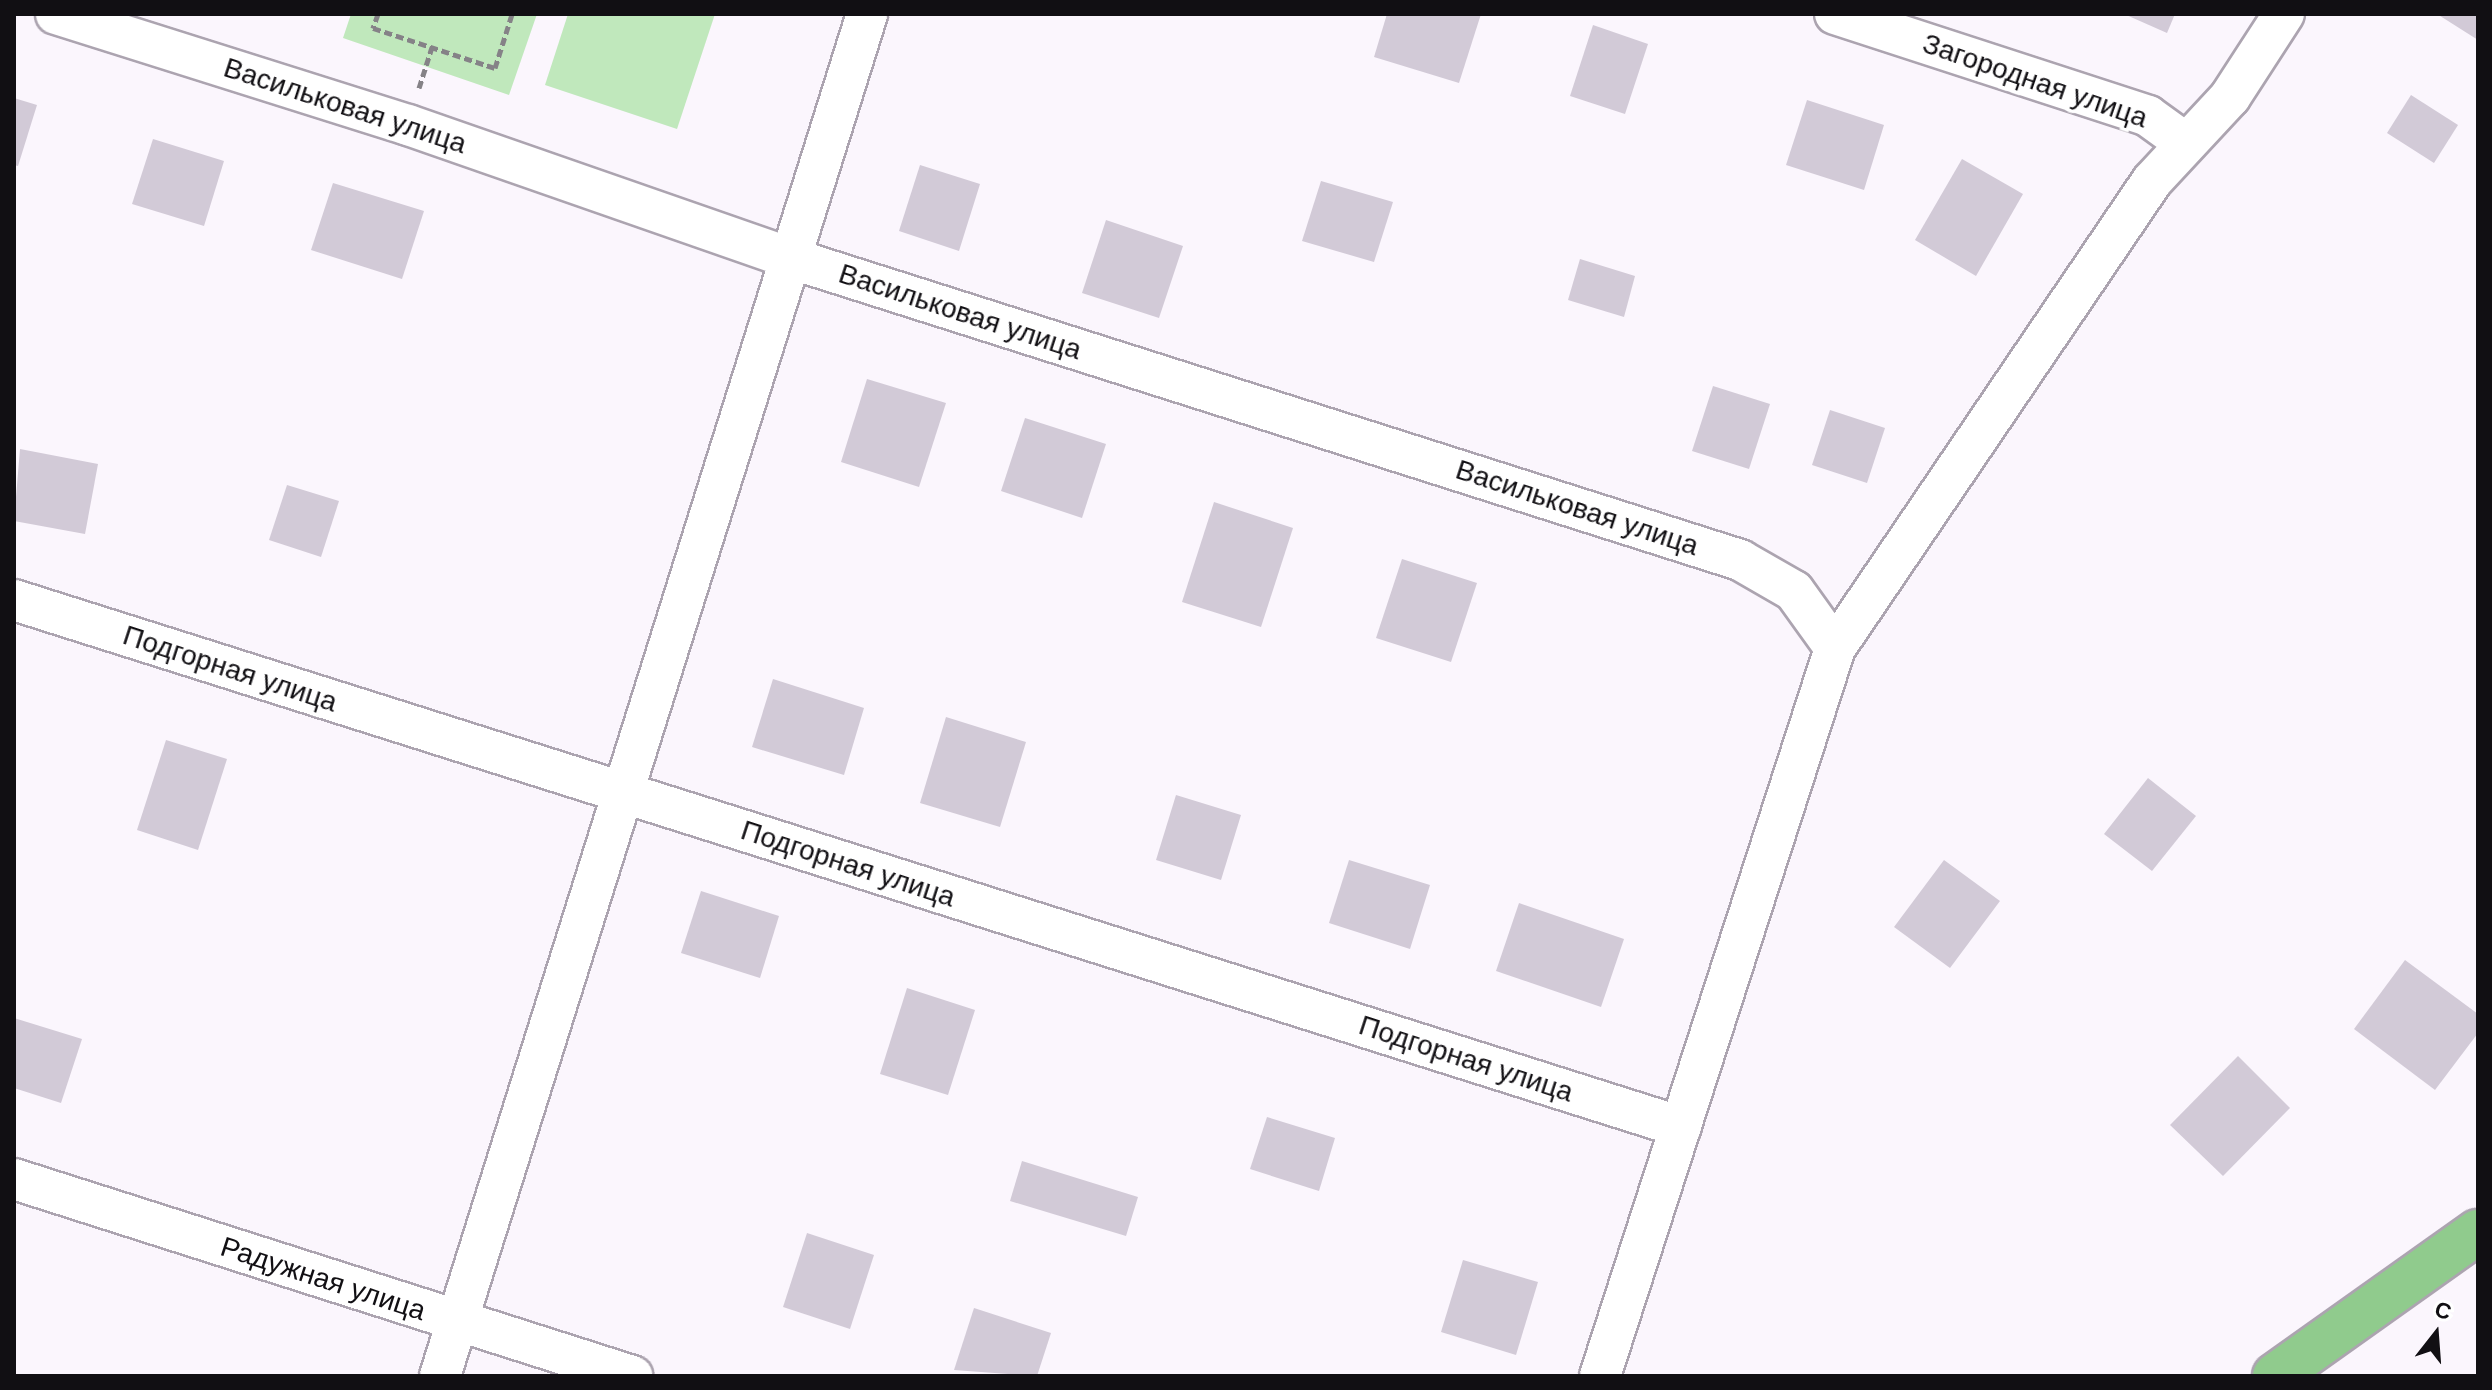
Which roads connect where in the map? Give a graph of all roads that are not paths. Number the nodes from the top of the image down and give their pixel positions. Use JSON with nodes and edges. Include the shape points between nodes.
{"nodes":[{"id":1,"x":56,"y":14,"type":"edge"},
{"id":2,"x":867,"y":14,"type":"edge"},
{"id":3,"x":1835,"y":14,"type":"edge"},
{"id":4,"x":2284,"y":14,"type":"edge"},
{"id":5,"x":2184,"y":142,"type":"junction"},
{"id":6,"x":793,"y":259,"type":"junction"},
{"id":7,"x":14,"y":600,"type":"edge"},
{"id":8,"x":1835,"y":648,"type":"junction"},
{"id":9,"x":621,"y":792,"type":"junction"},
{"id":10,"x":1681,"y":1127,"type":"junction"},
{"id":11,"x":14,"y":1179,"type":"edge"},
{"id":12,"x":2478,"y":1232,"type":"edge"},
{"id":13,"x":458,"y":1322,"type":"junction"},
{"id":14,"x":440,"y":1376,"type":"edge"},
{"id":15,"x":632,"y":1376,"type":"edge"},
{"id":16,"x":1600,"y":1376,"type":"edge"},
{"id":17,"x":2275,"y":1376,"type":"edge"}],
"edges":[{"from":1,"to":6,"type":"street","name":"Васильковая улица","via":[[408,125]]},
{"from":2,"to":6,"type":"street"},
{"from":3,"to":5,"type":"street","name":"Загородная улица","via":[[2148,116]]},
{"from":4,"to":5,"type":"street","via":[[2230,97]]},
{"from":5,"to":8,"type":"street"},
{"from":6,"to":8,"type":"street","name":"Васильковая улица","via":[[1740,560],[1794,591]]},
{"from":6,"to":9,"type":"street"},
{"from":7,"to":9,"type":"street","name":"Подгорная улица"},
{"from":8,"to":10,"type":"street"},
{"from":9,"to":10,"type":"street","name":"Подгорная улица"},
{"from":9,"to":13,"type":"street"},
{"from":10,"to":16,"type":"street"},
{"from":11,"to":13,"type":"street","name":"Радужная улица"},
{"from":12,"to":17,"type":"main road"},
{"from":13,"to":14,"type":"street"},
{"from":13,"to":15,"type":"street","name":"Радужная улица"}]}
